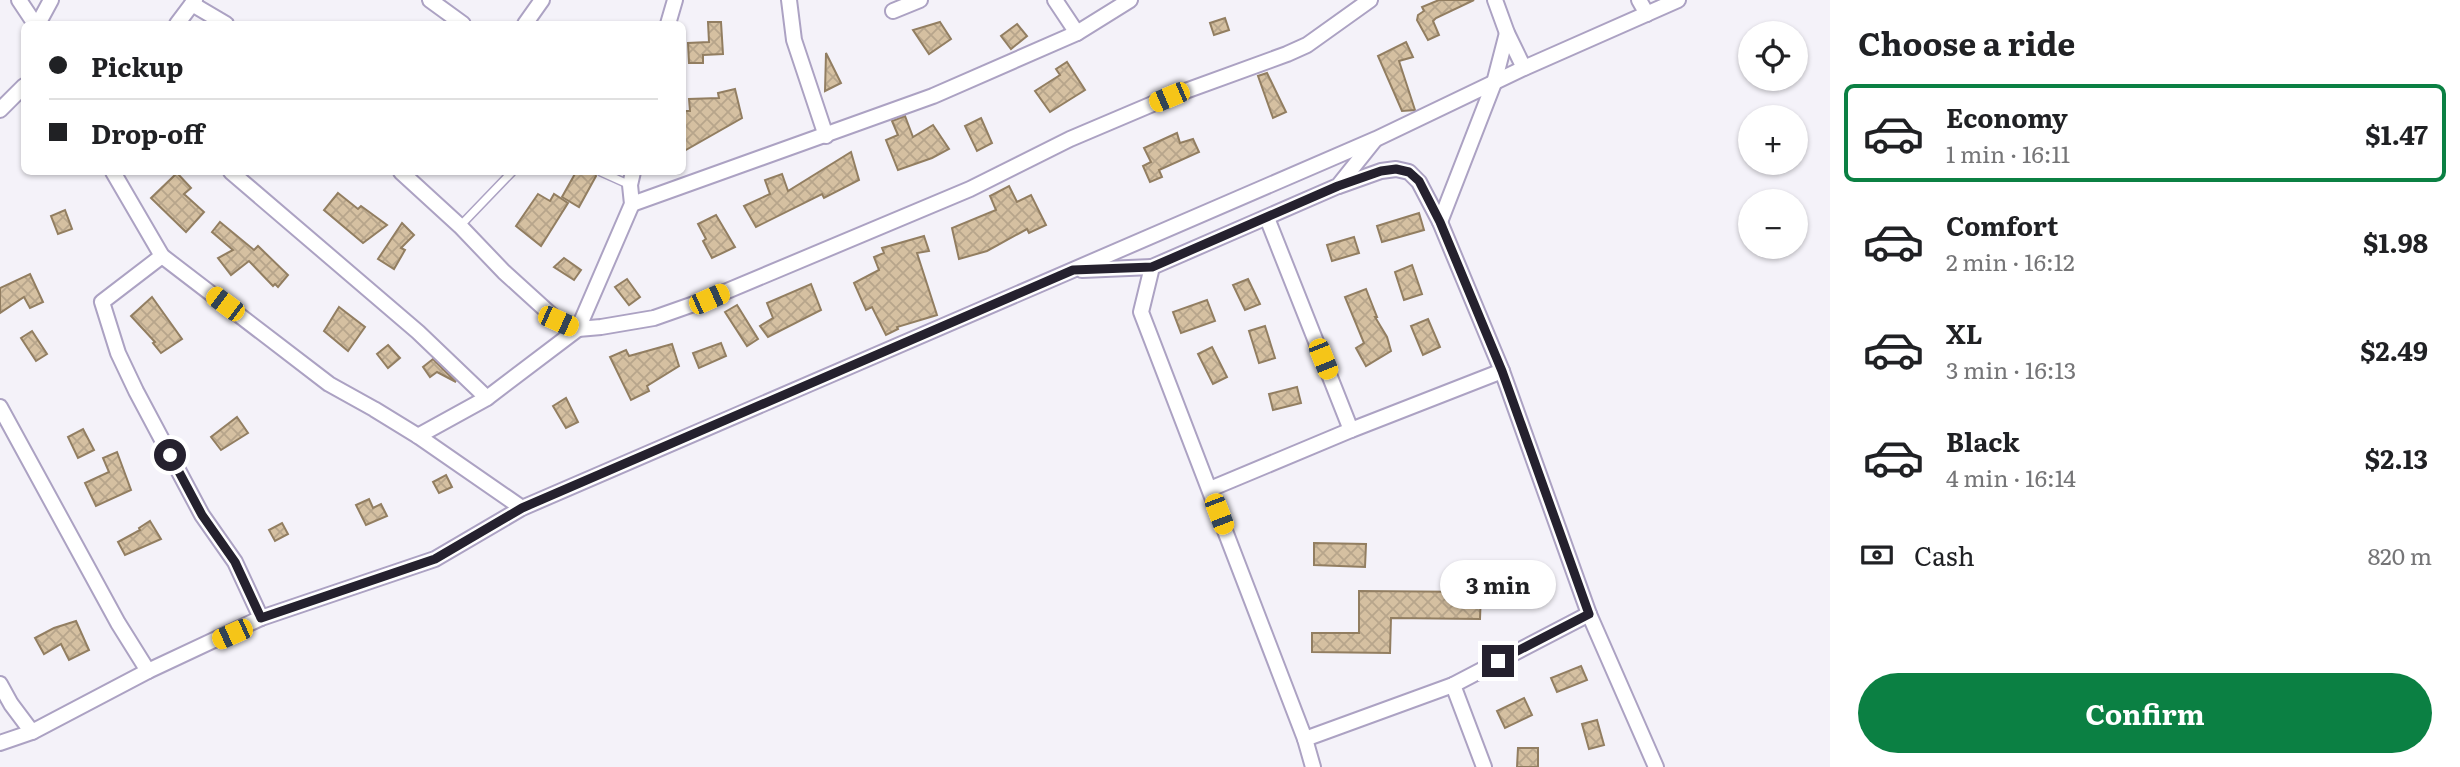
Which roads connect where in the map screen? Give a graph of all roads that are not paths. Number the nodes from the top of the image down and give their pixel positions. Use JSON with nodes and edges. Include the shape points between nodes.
{"nodes":[{"id":1,"x":19,"y":0,"type":"edge"},
{"id":2,"x":51,"y":0,"type":"edge"},
{"id":3,"x":430,"y":0,"type":"edge"},
{"id":4,"x":542,"y":0,"type":"edge"},
{"id":5,"x":675,"y":0,"type":"edge"},
{"id":6,"x":789,"y":0,"type":"edge"},
{"id":7,"x":920,"y":0,"type":"edge"},
{"id":8,"x":1055,"y":0,"type":"edge"},
{"id":9,"x":1130,"y":0,"type":"edge"},
{"id":10,"x":1370,"y":0,"type":"edge"},
{"id":11,"x":1495,"y":0,"type":"edge"},
{"id":12,"x":1639,"y":0,"type":"edge"},
{"id":13,"x":1678,"y":0,"type":"edge"},
{"id":14,"x":194,"y":2,"type":"edge"},
{"id":15,"x":893,"y":11,"type":"dead end"},
{"id":16,"x":1647,"y":14,"type":"junction"},
{"id":17,"x":35,"y":21,"type":"edge"},
{"id":18,"x":39,"y":21,"type":"edge"},
{"id":19,"x":179,"y":21,"type":"edge"},
{"id":20,"x":222,"y":21,"type":"edge"},
{"id":21,"x":459,"y":21,"type":"edge"},
{"id":22,"x":527,"y":21,"type":"edge"},
{"id":23,"x":669,"y":21,"type":"edge"},
{"id":24,"x":1077,"y":33,"type":"junction"},
{"id":25,"x":1507,"y":33,"type":"junction"},
{"id":26,"x":1524,"y":68,"type":"junction"},
{"id":27,"x":1494,"y":83,"type":"junction"},
{"id":28,"x":21,"y":89,"type":"edge"},
{"id":29,"x":0,"y":110,"type":"edge"},
{"id":30,"x":826,"y":136,"type":"junction"},
{"id":31,"x":1376,"y":139,"type":"junction"},
{"id":32,"x":115,"y":175,"type":"edge"},
{"id":33,"x":235,"y":175,"type":"edge"},
{"id":34,"x":404,"y":175,"type":"edge"},
{"id":35,"x":509,"y":175,"type":"edge"},
{"id":36,"x":631,"y":178,"type":"edge"},
{"id":37,"x":1338,"y":186,"type":"junction"},
{"id":38,"x":632,"y":204,"type":"junction"},
{"id":39,"x":1267,"y":218,"type":"junction"},
{"id":40,"x":1440,"y":222,"type":"junction"},
{"id":41,"x":460,"y":226,"type":"junction"},
{"id":42,"x":162,"y":256,"type":"junction"},
{"id":43,"x":1152,"y":267,"type":"junction"},
{"id":44,"x":1073,"y":270,"type":"junction"},
{"id":45,"x":578,"y":329,"type":"junction"},
{"id":46,"x":1502,"y":371,"type":"junction"},
{"id":47,"x":487,"y":398,"type":"junction"},
{"id":48,"x":0,"y":407,"type":"edge"},
{"id":49,"x":1351,"y":430,"type":"junction"},
{"id":50,"x":418,"y":436,"type":"junction"},
{"id":51,"x":1210,"y":489,"type":"junction"},
{"id":52,"x":522,"y":508,"type":"junction"},
{"id":53,"x":1589,"y":614,"type":"junction"},
{"id":54,"x":261,"y":618,"type":"junction"},
{"id":55,"x":148,"y":671,"type":"junction"},
{"id":56,"x":0,"y":684,"type":"edge"},
{"id":57,"x":1453,"y":685,"type":"junction"},
{"id":58,"x":32,"y":732,"type":"junction"},
{"id":59,"x":1305,"y":739,"type":"junction"},
{"id":60,"x":0,"y":743,"type":"edge"},
{"id":61,"x":1313,"y":767,"type":"edge"},
{"id":62,"x":1484,"y":767,"type":"edge"},
{"id":63,"x":1656,"y":767,"type":"edge"}],
"edges":[{"from":1,"to":17,"type":"street"},
{"from":2,"to":18,"type":"street"},
{"from":3,"to":21,"type":"street"},
{"from":4,"to":22,"type":"street"},
{"from":5,"to":23,"type":"street"},
{"from":6,"to":30,"type":"street","via":[[793,40]]},
{"from":7,"to":15,"type":"street"},
{"from":8,"to":24,"type":"street"},
{"from":9,"to":24,"type":"street"},
{"from":10,"to":45,"type":"street","via":[[1307,46],[1169,97],[970,189],[709,299],[654,318]]},
{"from":11,"to":25,"type":"street"},
{"from":12,"to":16,"type":"street"},
{"from":13,"to":16,"type":"street"},
{"from":14,"to":19,"type":"street"},
{"from":14,"to":20,"type":"street"},
{"from":16,"to":26,"type":"street"},
{"from":24,"to":30,"type":"street","via":[[933,96]]},
{"from":25,"to":26,"type":"street"},
{"from":25,"to":27,"type":"street"},
{"from":26,"to":27,"type":"street"},
{"from":27,"to":31,"type":"street"},
{"from":27,"to":40,"type":"street"},
{"from":28,"to":29,"type":"street"},
{"from":30,"to":38,"type":"street"},
{"from":31,"to":37,"type":"street"},
{"from":31,"to":44,"type":"street"},
{"from":32,"to":42,"type":"street"},
{"from":33,"to":47,"type":"street","via":[[418,331]]},
{"from":34,"to":41,"type":"street"},
{"from":35,"to":41,"type":"lane"},
{"from":36,"to":38,"type":"street"},
{"from":37,"to":39,"type":"street"},
{"from":37,"to":40,"type":"street","via":[[1381,171],[1409,172],[1419,181]]},
{"from":38,"to":45,"type":"street"},
{"from":39,"to":43,"type":"street"},
{"from":39,"to":49,"type":"street"},
{"from":40,"to":46,"type":"street"},
{"from":41,"to":45,"type":"street","via":[[558,321]]},
{"from":42,"to":50,"type":"street","via":[[329,384]]},
{"from":42,"to":54,"type":"street","via":[[102,302],[108,327],[136,391],[202,515],[235,562]]},
{"from":43,"to":44,"type":"street"},
{"from":43,"to":51,"type":"street","via":[[1141,312]]},
{"from":44,"to":52,"type":"street"},
{"from":45,"to":47,"type":"street"},
{"from":46,"to":49,"type":"street"},
{"from":46,"to":53,"type":"street"},
{"from":47,"to":50,"type":"street"},
{"from":48,"to":55,"type":"street"},
{"from":49,"to":51,"type":"street"},
{"from":50,"to":52,"type":"street"},
{"from":51,"to":59,"type":"street"},
{"from":52,"to":54,"type":"street","via":[[435,559]]},
{"from":53,"to":57,"type":"street"},
{"from":53,"to":63,"type":"street"},
{"from":54,"to":55,"type":"street"},
{"from":55,"to":58,"type":"street"},
{"from":56,"to":58,"type":"street"},
{"from":57,"to":59,"type":"street"},
{"from":57,"to":62,"type":"street"},
{"from":58,"to":60,"type":"street"},
{"from":59,"to":61,"type":"street"}]}
